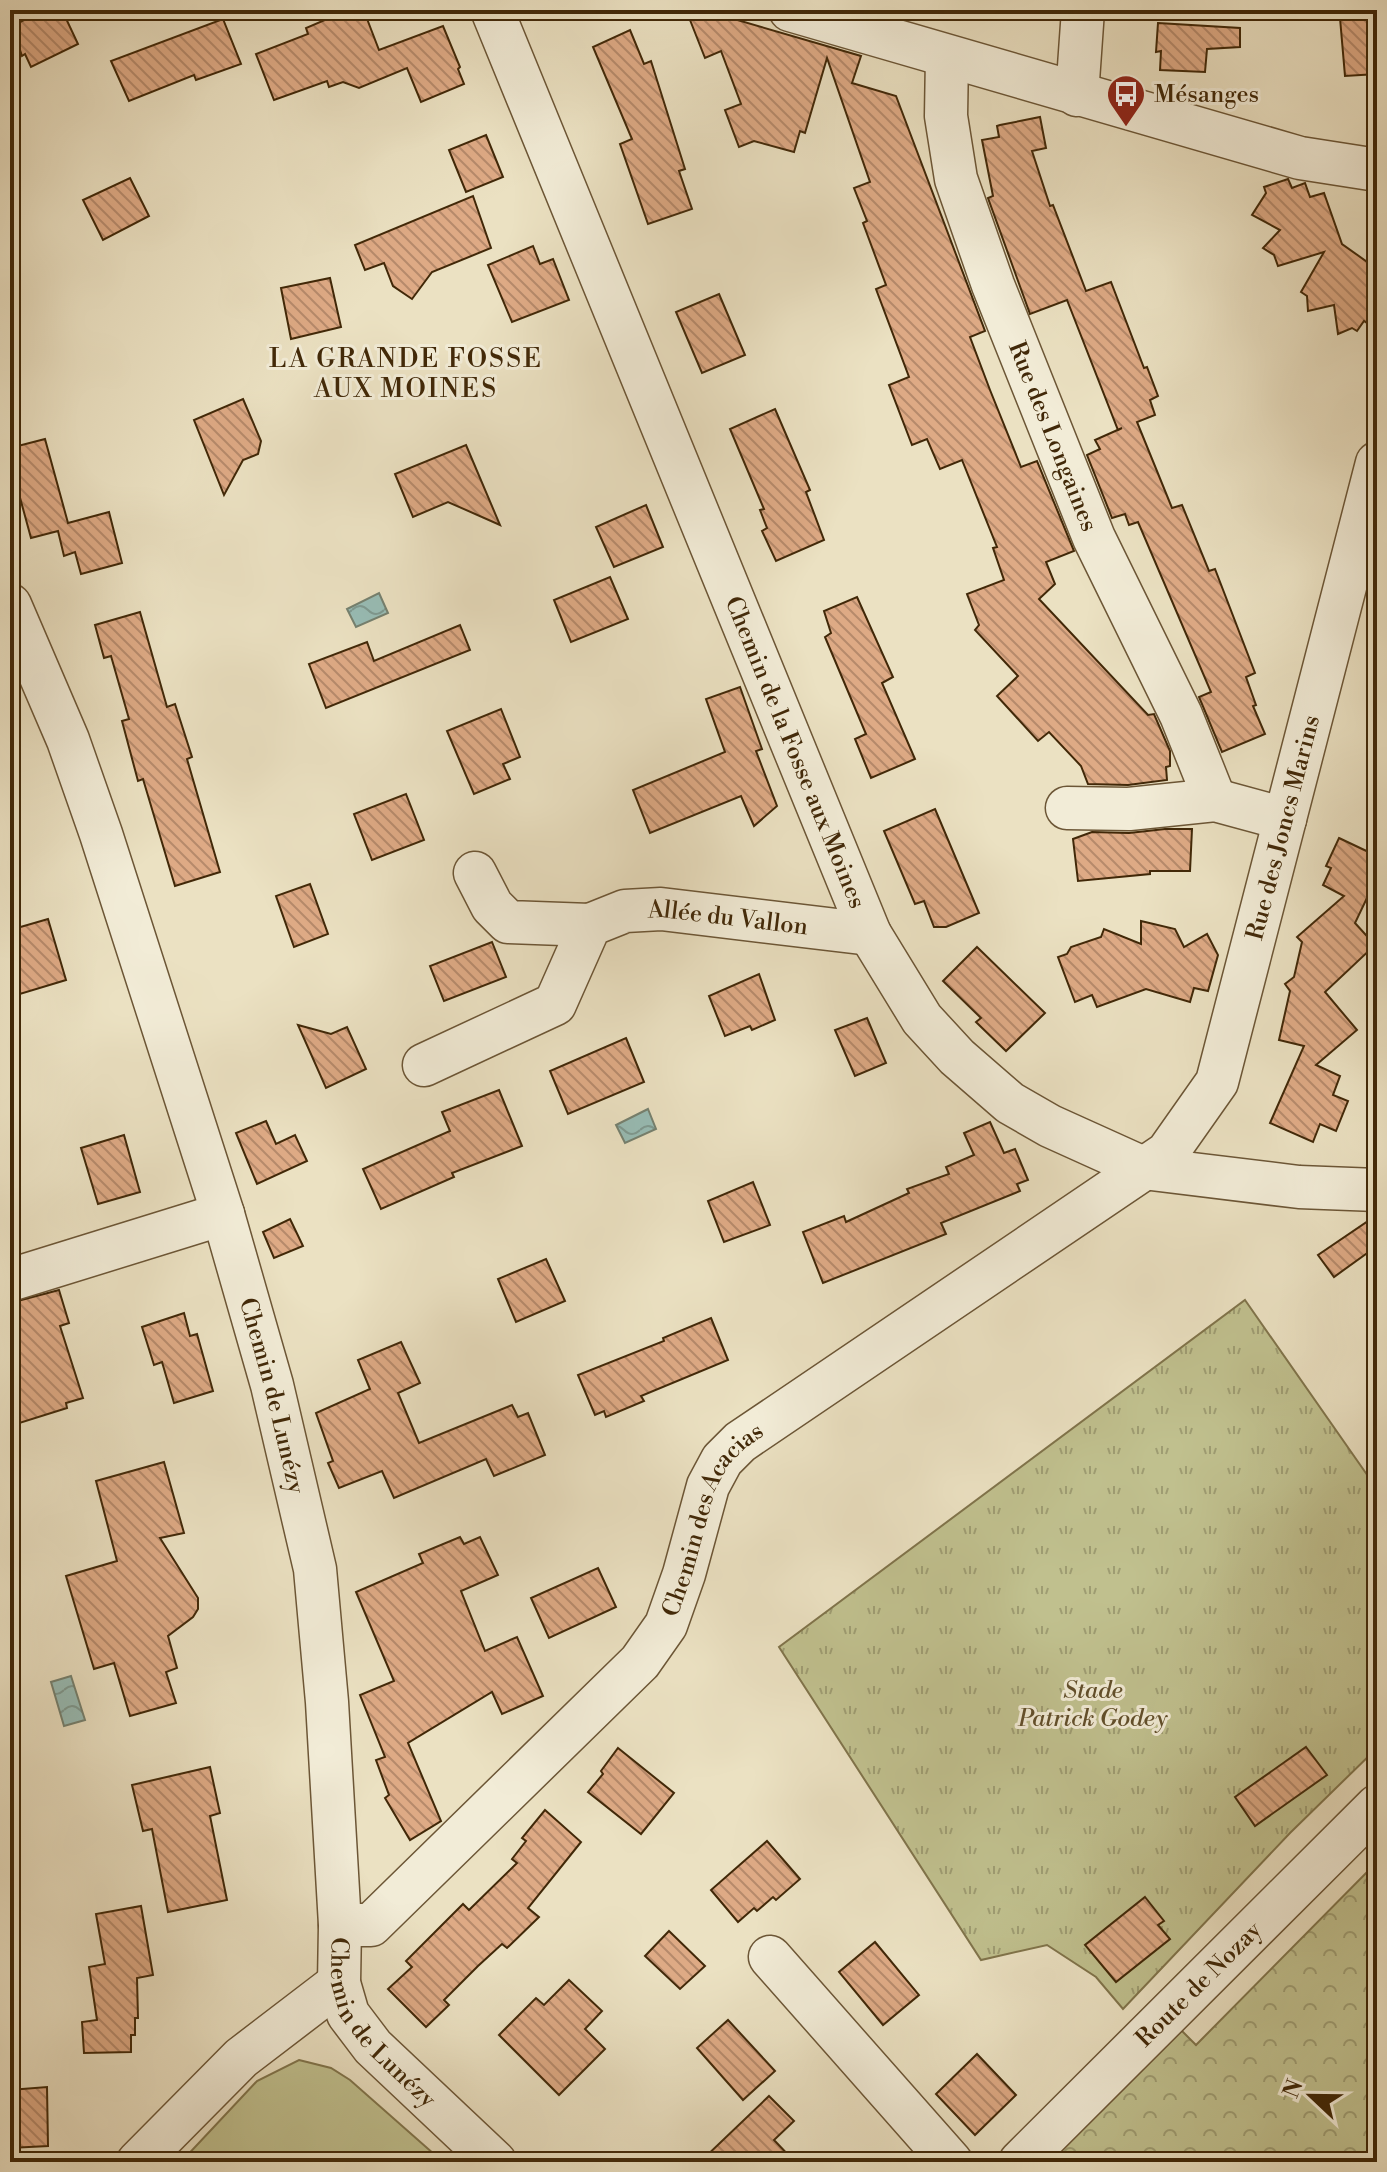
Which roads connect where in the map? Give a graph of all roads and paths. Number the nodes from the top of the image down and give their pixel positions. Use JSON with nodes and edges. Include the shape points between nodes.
{"nodes":[{"id":1,"x":492,"y":10,"type":"edge"},
{"id":2,"x":790,"y":10,"type":"edge"},
{"id":3,"x":1083,"y":10,"type":"edge"},
{"id":4,"x":947,"y":57,"type":"junction"},
{"id":5,"x":1077,"y":95,"type":"junction"},
{"id":6,"x":1377,"y":170,"type":"edge"},
{"id":7,"x":1377,"y":463,"type":"edge"},
{"id":8,"x":10,"y":605,"type":"edge"},
{"id":9,"x":1215,"y":800,"type":"junction"},
{"id":10,"x":1067,"y":808,"type":"dead end"},
{"id":11,"x":1285,"y":819,"type":"junction"},
{"id":12,"x":475,"y":873,"type":"dead end"},
{"id":13,"x":590,"y":925,"type":"junction"},
{"id":14,"x":870,"y":934,"type":"junction"},
{"id":15,"x":424,"y":1065,"type":"dead end"},
{"id":16,"x":1143,"y":1168,"type":"junction"},
{"id":17,"x":1377,"y":1190,"type":"edge"},
{"id":18,"x":223,"y":1214,"type":"junction"},
{"id":19,"x":10,"y":1280,"type":"edge"},
{"id":20,"x":1377,"y":1806,"type":"edge"},
{"id":21,"x":340,"y":1925,"type":"junction"},
{"id":22,"x":770,"y":1957,"type":"dead end"},
{"id":23,"x":339,"y":1983,"type":"junction"},
{"id":24,"x":138,"y":2162,"type":"edge"},
{"id":25,"x":495,"y":2162,"type":"edge"},
{"id":26,"x":951,"y":2162,"type":"edge"},
{"id":27,"x":1020,"y":2162,"type":"edge"}],
"edges":[{"from":1,"to":14,"type":"street","name":"Chemin de la Fosse aux Moines"},
{"from":2,"to":4,"type":"street"},
{"from":3,"to":5,"type":"street"},
{"from":4,"to":5,"type":"street"},
{"from":4,"to":9,"type":"street","name":"Rue des Longaines","via":[[946,116],[956,179],[988,272],[1094,538],[1181,715]]},
{"from":5,"to":6,"type":"street","via":[[1300,158]]},
{"from":7,"to":11,"type":"street","name":"Rue des Joncs Marins"},
{"from":8,"to":18,"type":"street","name":"Chemin de Lunézy","via":[[78,767]]},
{"from":9,"to":10,"type":"street","via":[[1129,809]]},
{"from":9,"to":11,"type":"street"},
{"from":11,"to":16,"type":"street","name":"Rue des Joncs Marins","via":[[1217,1082],[1167,1153]]},
{"from":12,"to":13,"type":"street","name":"Allée du Vallon","via":[[492,906],[508,922]]},
{"from":13,"to":14,"type":"street","name":"Allée du Vallon","via":[[625,911],[661,909]]},
{"from":13,"to":15,"type":"street","via":[[555,1004]]},
{"from":14,"to":16,"type":"street","name":"Chemin de la Fosse aux Moines","via":[[922,1019],[1010,1103]]},
{"from":16,"to":17,"type":"street","name":"Chemin de la Fosse aux Moines","via":[[1299,1187]]},
{"from":16,"to":21,"type":"street","name":"Chemin des Acacias","via":[[740,1442],[708,1486],[666,1625],[640,1662],[371,1925]]},
{"from":18,"to":19,"type":"street"},
{"from":18,"to":21,"type":"street","name":"Chemin de Lunézy","via":[[272,1385],[315,1569]]},
{"from":20,"to":27,"type":"street","name":"Route de Nozay"},
{"from":21,"to":23,"type":"street","name":"Chemin de Lunézy"},
{"from":22,"to":26,"type":"street"},
{"from":23,"to":24,"type":"street","via":[[241,2058]]},
{"from":23,"to":25,"type":"street","name":"Chemin de Lunézy","via":[[348,2014],[373,2047]]}]}
